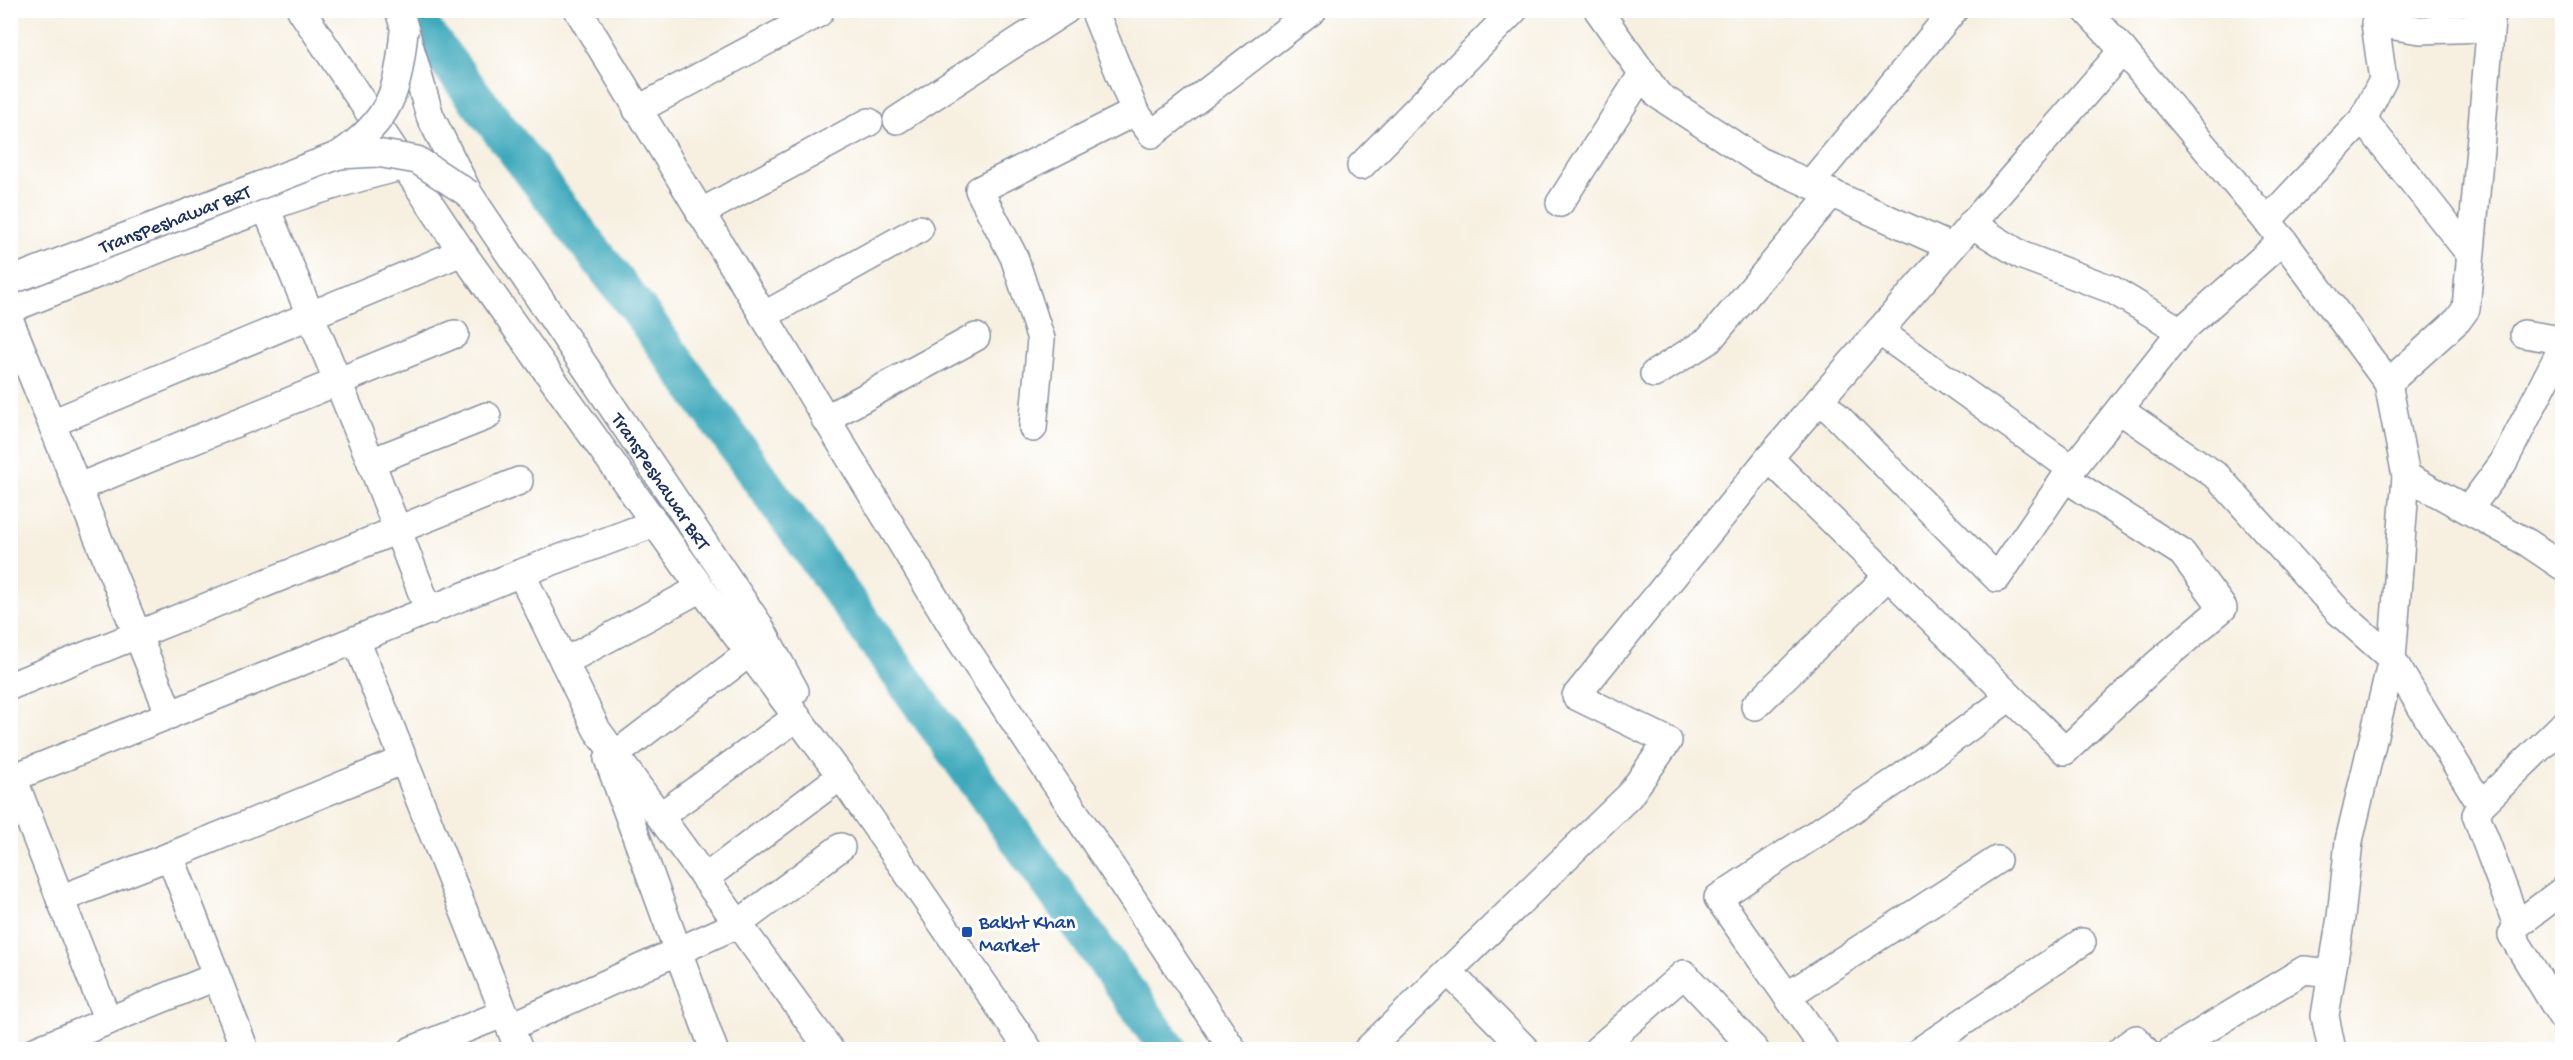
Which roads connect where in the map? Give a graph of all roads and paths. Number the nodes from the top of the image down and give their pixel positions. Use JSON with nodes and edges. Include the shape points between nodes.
{"nodes":[{"id":1,"x":300,"y":10,"type":"edge"},
{"id":2,"x":1066,"y":10,"type":"edge"},
{"id":3,"x":1094,"y":10,"type":"edge"},
{"id":4,"x":1313,"y":10,"type":"edge"},
{"id":5,"x":1514,"y":10,"type":"edge"},
{"id":6,"x":1598,"y":10,"type":"edge"},
{"id":7,"x":1954,"y":10,"type":"edge"},
{"id":8,"x":2086,"y":10,"type":"edge"},
{"id":9,"x":580,"y":11,"type":"edge"},
{"id":10,"x":819,"y":13,"type":"dead end"},
{"id":11,"x":2491,"y":19,"type":"edge"},
{"id":12,"x":401,"y":21,"type":"edge"},
{"id":13,"x":2123,"y":50,"type":"junction"},
{"id":14,"x":1643,"y":73,"type":"junction"},
{"id":15,"x":637,"y":110,"type":"junction"},
{"id":16,"x":1135,"y":112,"type":"junction"},
{"id":17,"x":2363,"y":118,"type":"junction"},
{"id":18,"x":897,"y":120,"type":"dead end"},
{"id":19,"x":869,"y":122,"type":"dead end"},
{"id":20,"x":339,"y":155,"type":"junction"},
{"id":21,"x":405,"y":166,"type":"junction"},
{"id":22,"x":1361,"y":166,"type":"dead end"},
{"id":23,"x":1821,"y":189,"type":"junction"},
{"id":24,"x":469,"y":194,"type":"junction"},
{"id":25,"x":1560,"y":203,"type":"dead end"},
{"id":26,"x":266,"y":208,"type":"junction"},
{"id":27,"x":700,"y":213,"type":"junction"},
{"id":28,"x":1971,"y":224,"type":"junction"},
{"id":29,"x":919,"y":229,"type":"dead end"},
{"id":30,"x":2275,"y":231,"type":"junction"},
{"id":31,"x":1951,"y":247,"type":"junction"},
{"id":32,"x":462,"y":252,"type":"junction"},
{"id":33,"x":2470,"y":254,"type":"junction"},
{"id":34,"x":10,"y":281,"type":"edge"},
{"id":35,"x":10,"y":309,"type":"edge"},
{"id":36,"x":763,"y":316,"type":"junction"},
{"id":37,"x":310,"y":317,"type":"junction"},
{"id":38,"x":10,"y":321,"type":"edge"},
{"id":39,"x":1879,"y":331,"type":"junction"},
{"id":40,"x":2181,"y":331,"type":"junction"},
{"id":41,"x":455,"y":334,"type":"dead end"},
{"id":42,"x":2524,"y":334,"type":"dead end"},
{"id":43,"x":976,"y":337,"type":"dead end"},
{"id":44,"x":2562,"y":340,"type":"edge"},
{"id":45,"x":2562,"y":348,"type":"edge"},
{"id":46,"x":1654,"y":374,"type":"dead end"},
{"id":47,"x":338,"y":383,"type":"junction"},
{"id":48,"x":2388,"y":383,"type":"junction"},
{"id":49,"x":1820,"y":399,"type":"junction"},
{"id":50,"x":2121,"y":411,"type":"junction"},
{"id":51,"x":487,"y":416,"type":"dead end"},
{"id":52,"x":825,"y":419,"type":"junction"},
{"id":53,"x":52,"y":423,"type":"junction"},
{"id":54,"x":1033,"y":428,"type":"dead end"},
{"id":55,"x":1769,"y":458,"type":"junction"},
{"id":56,"x":371,"y":462,"type":"junction"},
{"id":57,"x":2069,"y":474,"type":"junction"},
{"id":58,"x":2406,"y":476,"type":"junction"},
{"id":59,"x":519,"y":481,"type":"dead end"},
{"id":60,"x":79,"y":487,"type":"junction"},
{"id":61,"x":2468,"y":510,"type":"junction"},
{"id":62,"x":655,"y":523,"type":"junction"},
{"id":63,"x":397,"y":530,"type":"junction"},
{"id":64,"x":2562,"y":566,"type":"edge"},
{"id":65,"x":521,"y":573,"type":"junction"},
{"id":66,"x":1888,"y":576,"type":"junction"},
{"id":67,"x":701,"y":588,"type":"junction"},
{"id":68,"x":429,"y":611,"type":"junction"},
{"id":69,"x":138,"y":635,"type":"junction"},
{"id":70,"x":356,"y":640,"type":"junction"},
{"id":71,"x":749,"y":653,"type":"junction"},
{"id":72,"x":2392,"y":659,"type":"junction"},
{"id":73,"x":564,"y":662,"type":"junction"},
{"id":74,"x":10,"y":686,"type":"edge"},
{"id":75,"x":2010,"y":698,"type":"junction"},
{"id":76,"x":1755,"y":705,"type":"dead end"},
{"id":77,"x":170,"y":715,"type":"junction"},
{"id":78,"x":797,"y":717,"type":"junction"},
{"id":79,"x":2562,"y":726,"type":"edge"},
{"id":80,"x":597,"y":730,"type":"junction"},
{"id":81,"x":615,"y":755,"type":"junction"},
{"id":82,"x":404,"y":760,"type":"junction"},
{"id":83,"x":841,"y":776,"type":"junction"},
{"id":84,"x":12,"y":779,"type":"edge"},
{"id":85,"x":2481,"y":805,"type":"junction"},
{"id":86,"x":660,"y":816,"type":"junction"},
{"id":87,"x":841,"y":847,"type":"dead end"},
{"id":88,"x":170,"y":856,"type":"junction"},
{"id":89,"x":1997,"y":860,"type":"dead end"},
{"id":90,"x":705,"y":878,"type":"junction"},
{"id":91,"x":2562,"y":891,"type":"edge"},
{"id":92,"x":60,"y":899,"type":"junction"},
{"id":93,"x":738,"y":924,"type":"junction"},
{"id":94,"x":2517,"y":925,"type":"junction"},
{"id":95,"x":2082,"y":942,"type":"dead end"},
{"id":96,"x":679,"y":952,"type":"junction"},
{"id":97,"x":1449,"y":972,"type":"junction"},
{"id":98,"x":2331,"y":973,"type":"junction"},
{"id":99,"x":215,"y":977,"type":"junction"},
{"id":100,"x":1787,"y":996,"type":"junction"},
{"id":101,"x":2562,"y":1017,"type":"edge"},
{"id":102,"x":108,"y":1021,"type":"junction"},
{"id":103,"x":511,"y":1030,"type":"edge"},
{"id":104,"x":37,"y":1050,"type":"edge"},
{"id":105,"x":245,"y":1050,"type":"edge"},
{"id":106,"x":412,"y":1050,"type":"edge"},
{"id":107,"x":714,"y":1050,"type":"edge"},
{"id":108,"x":830,"y":1050,"type":"edge"},
{"id":109,"x":1029,"y":1050,"type":"edge"},
{"id":110,"x":1233,"y":1050,"type":"edge"},
{"id":111,"x":1367,"y":1050,"type":"edge"},
{"id":112,"x":1526,"y":1050,"type":"edge"},
{"id":113,"x":1597,"y":1050,"type":"edge"},
{"id":114,"x":1755,"y":1050,"type":"edge"},
{"id":115,"x":1825,"y":1050,"type":"edge"},
{"id":116,"x":1921,"y":1050,"type":"edge"},
{"id":117,"x":2121,"y":1050,"type":"edge"},
{"id":118,"x":2145,"y":1050,"type":"edge"},
{"id":119,"x":2172,"y":1050,"type":"edge"},
{"id":120,"x":2332,"y":1050,"type":"edge"}],
"edges":[{"from":1,"to":21,"type":"street"},
{"from":2,"to":18,"type":"street"},
{"from":3,"to":16,"type":"street"},
{"from":4,"to":16,"type":"street","via":[[1152,134]]},
{"from":5,"to":22,"type":"street"},
{"from":6,"to":14,"type":"street"},
{"from":7,"to":23,"type":"street"},
{"from":8,"to":13,"type":"street"},
{"from":9,"to":15,"type":"street"},
{"from":10,"to":15,"type":"street"},
{"from":11,"to":17,"type":"street","via":[[2420,30],[2375,23],[2383,80]]},
{"from":11,"to":33,"type":"street"},
{"from":12,"to":20,"type":"street","name":"TransPeshawar BRT","bridge":true,"via":[[401,61],[394,93],[380,120]]},
{"from":12,"to":24,"type":"street","name":"TransPeshawar BRT","bridge":true,"via":[[430,116]]},
{"from":13,"to":28,"type":"street"},
{"from":13,"to":30,"type":"street"},
{"from":14,"to":23,"type":"street","via":[[1658,95],[1759,161]]},
{"from":14,"to":25,"type":"street"},
{"from":15,"to":27,"type":"street"},
{"from":16,"to":54,"type":"street","via":[[979,190],[1014,258],[1041,339]]},
{"from":17,"to":30,"type":"street"},
{"from":17,"to":33,"type":"street"},
{"from":19,"to":27,"type":"street"},
{"from":20,"to":24,"type":"street","name":"TransPeshawar BRT","bridge":true,"via":[[377,153],[417,160]]},
{"from":20,"to":34,"type":"street","name":"TransPeshawar BRT","bridge":true},
{"from":21,"to":26,"type":"street"},
{"from":21,"to":32,"type":"street"},
{"from":23,"to":31,"type":"street"},
{"from":23,"to":46,"type":"street","via":[[1709,340]]},
{"from":24,"to":83,"type":"street","name":"TransPeshawar BRT","via":[[759,626]]},
{"from":26,"to":35,"type":"street"},
{"from":26,"to":37,"type":"street"},
{"from":27,"to":36,"type":"street"},
{"from":28,"to":31,"type":"street"},
{"from":28,"to":40,"type":"street","via":[[2023,256],[2111,290]]},
{"from":29,"to":36,"type":"street"},
{"from":30,"to":40,"type":"street"},
{"from":30,"to":48,"type":"street"},
{"from":31,"to":39,"type":"street"},
{"from":32,"to":37,"type":"street"},
{"from":32,"to":62,"type":"street"},
{"from":33,"to":48,"type":"street","via":[[2466,309]]},
{"from":36,"to":52,"type":"street"},
{"from":37,"to":47,"type":"street"},
{"from":37,"to":53,"type":"street"},
{"from":38,"to":53,"type":"street"},
{"from":39,"to":49,"type":"street"},
{"from":39,"to":57,"type":"street"},
{"from":40,"to":50,"type":"street"},
{"from":41,"to":47,"type":"street"},
{"from":42,"to":44,"type":"street"},
{"from":43,"to":52,"type":"street"},
{"from":45,"to":61,"type":"street","via":[[2503,463]]},
{"from":47,"to":56,"type":"street"},
{"from":47,"to":60,"type":"street"},
{"from":48,"to":58,"type":"street"},
{"from":49,"to":55,"type":"street"},
{"from":49,"to":57,"type":"street","via":[[1997,578]]},
{"from":50,"to":57,"type":"street"},
{"from":50,"to":72,"type":"street","via":[[2218,477],[2339,612]]},
{"from":51,"to":56,"type":"street"},
{"from":52,"to":110,"type":"street","via":[[960,641]]},
{"from":53,"to":60,"type":"street"},
{"from":55,"to":66,"type":"street"},
{"from":55,"to":97,"type":"street","via":[[1576,696],[1668,741],[1629,796]]},
{"from":56,"to":63,"type":"street"},
{"from":57,"to":75,"type":"street","via":[[2182,553],[2223,608],[2065,751]]},
{"from":58,"to":61,"type":"street"},
{"from":58,"to":72,"type":"street"},
{"from":59,"to":63,"type":"street"},
{"from":60,"to":69,"type":"street"},
{"from":61,"to":64,"type":"street"},
{"from":62,"to":65,"type":"street"},
{"from":62,"to":67,"type":"street"},
{"from":63,"to":68,"type":"street"},
{"from":63,"to":69,"type":"street"},
{"from":65,"to":68,"type":"street"},
{"from":65,"to":73,"type":"street"},
{"from":66,"to":75,"type":"street"},
{"from":66,"to":76,"type":"street"},
{"from":67,"to":71,"type":"street"},
{"from":67,"to":73,"type":"street"},
{"from":68,"to":70,"type":"street"},
{"from":69,"to":74,"type":"street"},
{"from":69,"to":77,"type":"street"},
{"from":70,"to":77,"type":"street"},
{"from":70,"to":82,"type":"street"},
{"from":71,"to":78,"type":"street"},
{"from":71,"to":81,"type":"street"},
{"from":72,"to":85,"type":"street"},
{"from":72,"to":98,"type":"street","via":[[2349,841]]},
{"from":73,"to":80,"type":"street"},
{"from":75,"to":100,"type":"street","via":[[1899,779],[1718,898]]},
{"from":77,"to":84,"type":"street"},
{"from":78,"to":83,"type":"street"},
{"from":78,"to":86,"type":"street"},
{"from":79,"to":85,"type":"street"},
{"from":80,"to":81,"type":"street"},
{"from":80,"to":96,"type":"street"},
{"from":81,"to":86,"type":"street"},
{"from":82,"to":88,"type":"street"},
{"from":82,"to":103,"type":"street"},
{"from":83,"to":90,"type":"street"},
{"from":83,"to":109,"type":"street"},
{"from":84,"to":92,"type":"street"},
{"from":85,"to":94,"type":"street","via":[[2476,815],[2478,826]]},
{"from":86,"to":90,"type":"street"},
{"from":87,"to":93,"type":"street"},
{"from":88,"to":92,"type":"street"},
{"from":88,"to":99,"type":"street"},
{"from":89,"to":100,"type":"street"},
{"from":90,"to":93,"type":"street"},
{"from":91,"to":94,"type":"street"},
{"from":92,"to":102,"type":"street"},
{"from":93,"to":96,"type":"street"},
{"from":93,"to":108,"type":"street"},
{"from":94,"to":101,"type":"street","via":[[2512,935]]},
{"from":95,"to":116,"type":"street"},
{"from":96,"to":103,"type":"street"},
{"from":96,"to":107,"type":"street"},
{"from":97,"to":111,"type":"street"},
{"from":97,"to":112,"type":"street"},
{"from":98,"to":119,"type":"street","via":[[2304,970]]},
{"from":98,"to":120,"type":"street","via":[[2325,1016]]},
{"from":99,"to":102,"type":"street"},
{"from":99,"to":105,"type":"street"},
{"from":100,"to":115,"type":"street"},
{"from":102,"to":104,"type":"street"},
{"from":103,"to":106,"type":"street"},
{"from":113,"to":114,"type":"street","via":[[1684,974]]},
{"from":117,"to":118,"type":"street","via":[[2136,1039]]}]}
